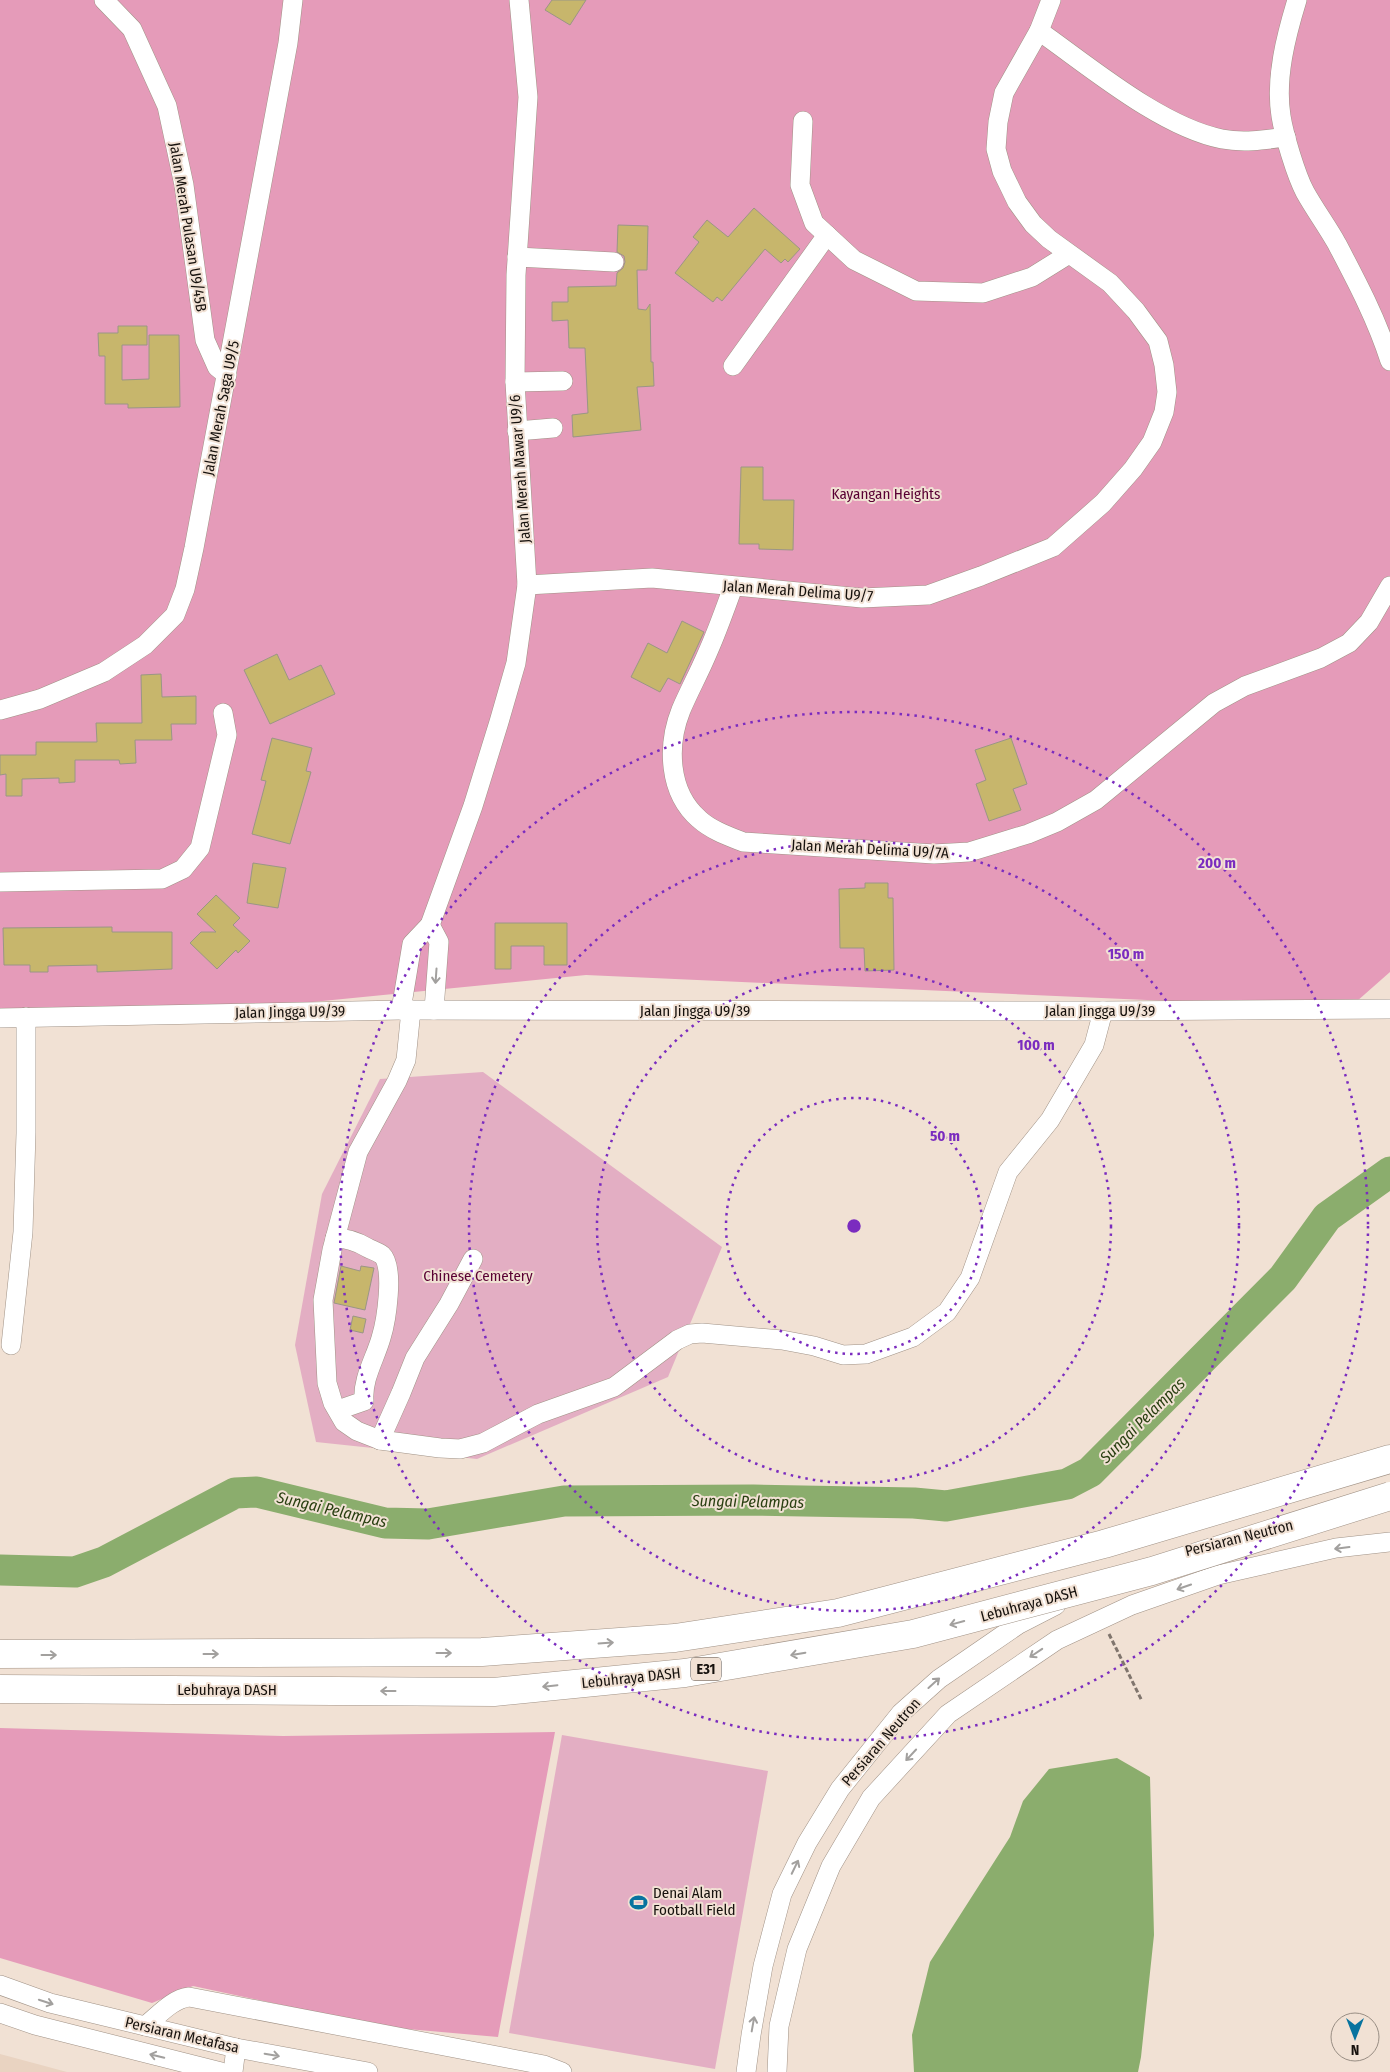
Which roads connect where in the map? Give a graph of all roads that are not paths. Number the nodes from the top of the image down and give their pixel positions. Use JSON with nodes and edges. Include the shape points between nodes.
{"nodes":[{"id":1,"x":104,"y":0,"type":"edge"},
{"id":2,"x":293,"y":0,"type":"edge"},
{"id":3,"x":519,"y":0,"type":"edge"},
{"id":4,"x":1051,"y":0,"type":"edge"},
{"id":5,"x":1297,"y":0,"type":"edge"},
{"id":6,"x":1038,"y":31,"type":"junction"},
{"id":7,"x":803,"y":121,"type":"dead end"},
{"id":8,"x":1286,"y":137,"type":"junction"},
{"id":9,"x":827,"y":235,"type":"junction"},
{"id":10,"x":1069,"y":254,"type":"junction"},
{"id":11,"x":517,"y":257,"type":"junction"},
{"id":12,"x":614,"y":262,"type":"dead end"},
{"id":13,"x":1390,"y":362,"type":"edge"},
{"id":14,"x":733,"y":366,"type":"dead end"},
{"id":15,"x":227,"y":375,"type":"junction"},
{"id":16,"x":563,"y":380,"type":"dead end"},
{"id":17,"x":514,"y":382,"type":"junction"},
{"id":18,"x":553,"y":428,"type":"dead end"},
{"id":19,"x":517,"y":431,"type":"junction"},
{"id":20,"x":527,"y":585,"type":"junction"},
{"id":21,"x":1390,"y":586,"type":"edge"},
{"id":22,"x":733,"y":587,"type":"junction"},
{"id":23,"x":0,"y":710,"type":"edge"},
{"id":24,"x":223,"y":713,"type":"dead end"},
{"id":25,"x":0,"y":882,"type":"edge"},
{"id":26,"x":430,"y":924,"type":"junction"},
{"id":27,"x":1390,"y":1009,"type":"edge"},
{"id":28,"x":406,"y":1010,"type":"junction"},
{"id":29,"x":434,"y":1010,"type":"junction"},
{"id":30,"x":1103,"y":1011,"type":"junction"},
{"id":31,"x":26,"y":1017,"type":"junction"},
{"id":32,"x":0,"y":1018,"type":"edge"},
{"id":33,"x":335,"y":1238,"type":"junction"},
{"id":34,"x":472,"y":1259,"type":"dead end"},
{"id":35,"x":11,"y":1345,"type":"dead end"},
{"id":36,"x":338,"y":1410,"type":"junction"},
{"id":37,"x":380,"y":1440,"type":"junction"},
{"id":38,"x":1390,"y":1459,"type":"edge"},
{"id":39,"x":1390,"y":1496,"type":"edge"},
{"id":40,"x":1390,"y":1507,"type":"edge"},
{"id":41,"x":1390,"y":1542,"type":"edge"},
{"id":42,"x":0,"y":1654,"type":"edge"},
{"id":43,"x":0,"y":1689,"type":"edge"},
{"id":44,"x":0,"y":1985,"type":"edge"},
{"id":45,"x":0,"y":2013,"type":"edge"},
{"id":46,"x":145,"y":2026,"type":"junction"},
{"id":47,"x":236,"y":2048,"type":"junction"},
{"id":48,"x":189,"y":2067,"type":"edge"},
{"id":49,"x":221,"y":2072,"type":"edge"},
{"id":50,"x":233,"y":2072,"type":"edge"},
{"id":51,"x":368,"y":2072,"type":"edge"},
{"id":52,"x":562,"y":2072,"type":"edge"},
{"id":53,"x":746,"y":2072,"type":"edge"},
{"id":54,"x":777,"y":2072,"type":"edge"}],
"edges":[{"from":1,"to":15,"type":"street","name":"Jalan Merah Pulasan U9/45B","via":[[132,29],[167,106],[184,185],[205,340],[217,367]]},
{"from":2,"to":15,"type":"street","name":"Jalan Merah Saga U9/5","via":[[288,43]]},
{"from":3,"to":11,"type":"street","name":"Jalan Merah Mawar U9/6","via":[[528,97]]},
{"from":4,"to":6,"type":"street","name":"Jalan Merah Delima U9/7"},
{"from":5,"to":8,"type":"street","via":[[1284,40],[1281,77],[1281,114]]},
{"from":6,"to":8,"type":"street","via":[[1144,105],[1190,130],[1258,142]]},
{"from":6,"to":10,"type":"street","name":"Jalan Merah Delima U9/7","via":[[1004,93],[996,149],[1002,171],[1032,224]]},
{"from":7,"to":9,"type":"street","via":[[800,185],[814,223]]},
{"from":8,"to":13,"type":"street","via":[[1304,190],[1380,330]]},
{"from":9,"to":10,"type":"street","via":[[854,260],[916,291],[983,292],[1032,278]]},
{"from":9,"to":14,"type":"street"},
{"from":10,"to":22,"type":"street","name":"Jalan Merah Delima U9/7","via":[[1110,283],[1136,311],[1158,341],[1164,365],[1167,392],[1164,412],[1152,442],[1103,503],[1052,547],[928,595],[862,598]]},
{"from":11,"to":12,"type":"street"},
{"from":11,"to":17,"type":"street","name":"Jalan Merah Mawar U9/6"},
{"from":15,"to":23,"type":"street","name":"Jalan Merah Saga U9/5","via":[[185,589],[175,615],[146,646],[104,672],[40,699]]},
{"from":16,"to":17,"type":"street"},
{"from":17,"to":19,"type":"street","name":"Jalan Merah Mawar U9/6"},
{"from":18,"to":19,"type":"street"},
{"from":19,"to":20,"type":"street","name":"Jalan Merah Mawar U9/6"},
{"from":20,"to":22,"type":"street","name":"Jalan Merah Delima U9/7","via":[[652,578]]},
{"from":20,"to":26,"type":"street","name":"Jalan Merah Mawar U9/6","via":[[516,663],[473,806]]},
{"from":21,"to":22,"type":"street","name":"Jalan Merah Delima U9/7A","via":[[1369,622],[1349,643],[1320,658],[1245,686],[1214,703],[1096,800],[1028,834],[970,852],[934,854],[743,842],[722,834],[699,819],[685,802],[676,785],[673,768],[674,734]]},
{"from":24,"to":25,"type":"street","via":[[226,736],[200,848],[183,869],[162,879]]},
{"from":26,"to":28,"type":"street","via":[[412,944]]},
{"from":26,"to":29,"type":"street","one_way":true,"via":[[439,942]]},
{"from":27,"to":30,"type":"street","name":"Jalan Jingga U9/39"},
{"from":28,"to":29,"type":"street","name":"Jalan Jingga U9/39"},
{"from":28,"to":31,"type":"street","name":"Jalan Jingga U9/39"},
{"from":28,"to":33,"type":"street","via":[[406,1060],[358,1152]]},
{"from":29,"to":30,"type":"street","name":"Jalan Jingga U9/39"},
{"from":30,"to":37,"type":"street","via":[[1094,1045],[1050,1120],[1008,1172],[970,1278],[948,1312],[913,1337],[866,1354],[843,1355],[782,1340],[690,1334],[614,1386],[538,1414],[483,1443],[460,1449]]},
{"from":31,"to":32,"type":"street","name":"Jalan Jingga U9/39"},
{"from":31,"to":35,"type":"street","via":[[23,1232]]},
{"from":33,"to":36,"type":"street","via":[[323,1300],[323,1324],[327,1383]]},
{"from":33,"to":36,"type":"street","via":[[344,1238],[383,1256],[389,1283],[382,1337],[363,1390],[364,1401]]},
{"from":34,"to":37,"type":"street","via":[[449,1304],[415,1358]]},
{"from":36,"to":37,"type":"street","via":[[344,1422]]},
{"from":42,"to":38,"type":"highway","number":"E31","one_way":true,"via":[[482,1652],[675,1638],[838,1613],[1104,1544]]},
{"from":39,"to":43,"type":"highway","name":"Lebuhraya DASH","number":"E31","one_way":true,"bridge":true,"via":[[1152,1571],[913,1634],[685,1673],[494,1692]]},
{"from":53,"to":40,"type":"street","name":"Persiaran Neutron","one_way":true,"via":[[750,2035],[770,1939],[782,1894],[807,1842],[840,1789],[901,1713],[939,1679],[1019,1624],[1107,1577],[1218,1540],[1334,1515]]},
{"from":41,"to":54,"type":"street","name":"Persiaran Neutron","one_way":true,"via":[[1336,1548],[1218,1575],[1132,1605],[1056,1640],[948,1714],[871,1798],[831,1866],[796,1949],[779,2026]]},
{"from":44,"to":46,"type":"street","name":"Persiaran Metafasa","one_way":true,"via":[[50,2003]]},
{"from":48,"to":45,"type":"street","name":"Persiaran Metafasa","one_way":true},
{"from":46,"to":47,"type":"street","name":"Persiaran Metafasa"},
{"from":46,"to":52,"type":"street","via":[[174,2002],[189,1997],[544,2065]]},
{"from":47,"to":50,"type":"street"},
{"from":47,"to":51,"type":"street","name":"Persiaran Metafasa","one_way":true},
{"from":48,"to":49,"type":"street","name":"Persiaran Metafasa"}]}
